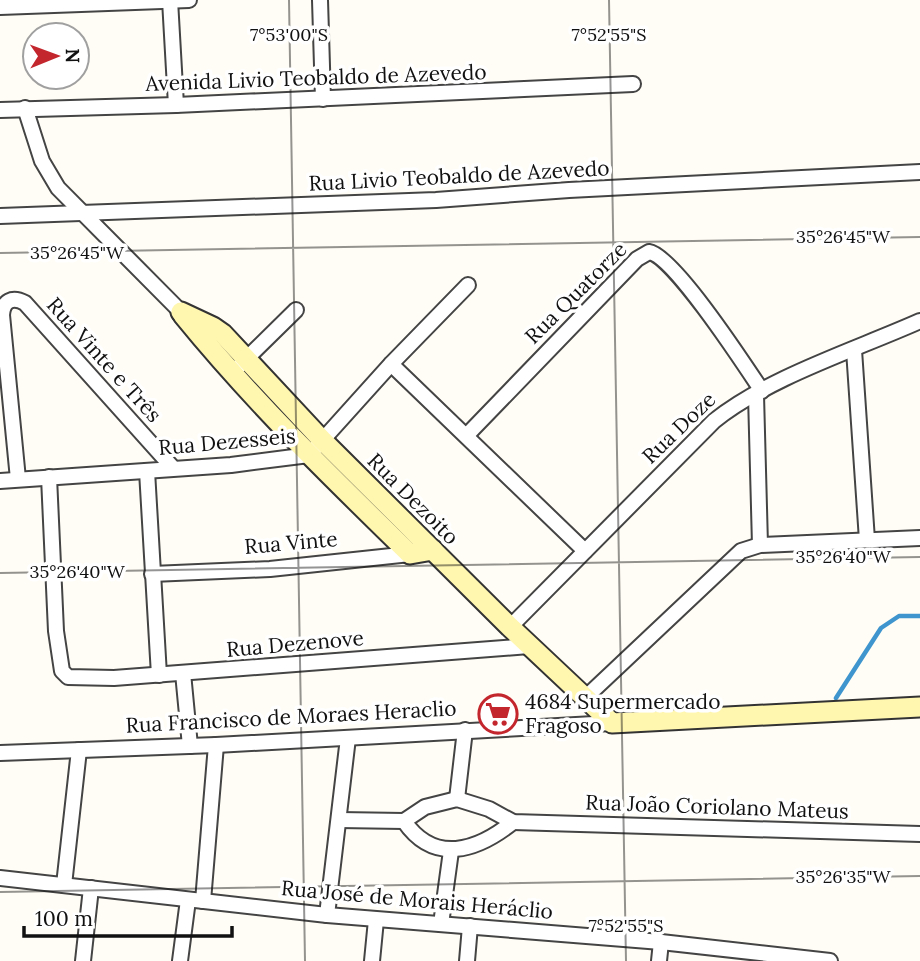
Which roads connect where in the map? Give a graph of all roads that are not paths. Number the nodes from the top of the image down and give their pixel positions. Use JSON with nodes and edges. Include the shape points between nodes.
{"nodes":[{"id":1,"x":170,"y":0,"type":"edge"},
{"id":2,"x":189,"y":0,"type":"edge"},
{"id":3,"x":320,"y":0,"type":"edge"},
{"id":4,"x":0,"y":6,"type":"edge"},
{"id":5,"x":633,"y":84,"type":"dead end"},
{"id":6,"x":323,"y":99,"type":"junction"},
{"id":7,"x":176,"y":106,"type":"junction"},
{"id":8,"x":25,"y":108,"type":"junction"},
{"id":9,"x":0,"y":110,"type":"edge"},
{"id":10,"x":920,"y":172,"type":"edge"},
{"id":11,"x":79,"y":212,"type":"junction"},
{"id":12,"x":0,"y":216,"type":"edge"},
{"id":13,"x":468,"y":285,"type":"dead end"},
{"id":14,"x":296,"y":310,"type":"dead end"},
{"id":15,"x":181,"y":312,"type":"junction"},
{"id":16,"x":920,"y":321,"type":"edge"},
{"id":17,"x":853,"y":350,"type":"junction"},
{"id":18,"x":246,"y":359,"type":"junction"},
{"id":19,"x":391,"y":364,"type":"junction"},
{"id":20,"x":231,"y":373,"type":"junction"},
{"id":21,"x":759,"y":393,"type":"junction"},
{"id":22,"x":467,"y":435,"type":"junction"},
{"id":23,"x":315,"y":448,"type":"junction"},
{"id":24,"x":173,"y":468,"type":"junction"},
{"id":25,"x":147,"y":471,"type":"junction"},
{"id":26,"x":49,"y":477,"type":"junction"},
{"id":27,"x":18,"y":479,"type":"junction"},
{"id":28,"x":0,"y":481,"type":"edge"},
{"id":29,"x":920,"y":538,"type":"edge"},
{"id":30,"x":866,"y":540,"type":"junction"},
{"id":31,"x":760,"y":545,"type":"junction"},
{"id":32,"x":433,"y":550,"type":"junction"},
{"id":33,"x":585,"y":551,"type":"junction"},
{"id":34,"x":410,"y":554,"type":"junction"},
{"id":35,"x":152,"y":574,"type":"junction"},
{"id":36,"x":510,"y":627,"type":"junction"},
{"id":37,"x":529,"y":646,"type":"junction"},
{"id":38,"x":183,"y":673,"type":"junction"},
{"id":39,"x":159,"y":675,"type":"junction"},
{"id":40,"x":584,"y":698,"type":"junction"},
{"id":41,"x":920,"y":707,"type":"edge"},
{"id":42,"x":612,"y":723,"type":"junction"},
{"id":43,"x":465,"y":730,"type":"junction"},
{"id":44,"x":348,"y":738,"type":"junction"},
{"id":45,"x":216,"y":745,"type":"junction"},
{"id":46,"x":190,"y":746,"type":"junction"},
{"id":47,"x":79,"y":750,"type":"junction"},
{"id":48,"x":0,"y":753,"type":"edge"},
{"id":49,"x":457,"y":799,"type":"junction"},
{"id":50,"x":339,"y":820,"type":"junction"},
{"id":51,"x":404,"y":821,"type":"junction"},
{"id":52,"x":513,"y":822,"type":"junction"},
{"id":53,"x":920,"y":834,"type":"edge"},
{"id":54,"x":451,"y":851,"type":"junction"},
{"id":55,"x":0,"y":878,"type":"edge"},
{"id":56,"x":64,"y":886,"type":"junction"},
{"id":57,"x":91,"y":888,"type":"junction"},
{"id":58,"x":188,"y":900,"type":"junction"},
{"id":59,"x":203,"y":901,"type":"junction"},
{"id":60,"x":327,"y":915,"type":"junction"},
{"id":61,"x":376,"y":920,"type":"junction"},
{"id":62,"x":441,"y":924,"type":"junction"},
{"id":63,"x":470,"y":926,"type":"junction"},
{"id":64,"x":661,"y":942,"type":"junction"},
{"id":65,"x":83,"y":961,"type":"edge"},
{"id":66,"x":180,"y":961,"type":"edge"},
{"id":67,"x":372,"y":961,"type":"edge"},
{"id":68,"x":467,"y":961,"type":"edge"},
{"id":69,"x":659,"y":961,"type":"edge"},
{"id":70,"x":830,"y":961,"type":"edge"}],
"edges":[{"from":1,"to":2,"type":"street"},
{"from":1,"to":4,"type":"street"},
{"from":1,"to":7,"type":"street"},
{"from":3,"to":6,"type":"street"},
{"from":5,"to":6,"type":"street","name":"Avenida Livio Teobaldo de Azevedo"},
{"from":6,"to":7,"type":"street","name":"Avenida Livio Teobaldo de Azevedo"},
{"from":7,"to":8,"type":"street","name":"Avenida Livio Teobaldo de Azevedo"},
{"from":8,"to":9,"type":"street","name":"Avenida Livio Teobaldo de Azevedo"},
{"from":8,"to":11,"type":"street","name":"Rua Dezoito","via":[[45,169]]},
{"from":10,"to":11,"type":"street","name":"Rua Livio Teobaldo de Azevedo","via":[[436,200]]},
{"from":11,"to":12,"type":"street","name":"Rua Livio Teobaldo de Azevedo"},
{"from":11,"to":15,"type":"street","name":"Rua Dezoito"},
{"from":13,"to":19,"type":"street","name":"Rua Dezesseis"},
{"from":14,"to":18,"type":"street"},
{"from":15,"to":18,"type":"street","name":"Rua Dezoito","via":[[213,327]]},
{"from":15,"to":20,"type":"street","name":"Rua Dezoito"},
{"from":16,"to":17,"type":"street","name":"Rua Doze"},
{"from":17,"to":21,"type":"street","name":"Rua Doze"},
{"from":17,"to":30,"type":"street"},
{"from":18,"to":20,"type":"street"},
{"from":18,"to":23,"type":"street","name":"Rua Dezoito"},
{"from":19,"to":22,"type":"street"},
{"from":19,"to":23,"type":"street","name":"Rua Dezesseis"},
{"from":20,"to":23,"type":"street","name":"Rua Dezoito"},
{"from":21,"to":22,"type":"street","name":"Rua Quatorze","via":[[722,332],[661,257],[649,252],[637,259]]},
{"from":21,"to":31,"type":"street"},
{"from":21,"to":33,"type":"street","name":"Rua Doze","via":[[734,404],[713,421]]},
{"from":22,"to":33,"type":"street"},
{"from":23,"to":24,"type":"street","name":"Rua Dezesseis","via":[[268,462]]},
{"from":23,"to":32,"type":"street","name":"Rua Dezoito"},
{"from":23,"to":34,"type":"street","name":"Rua Dezoito"},
{"from":24,"to":25,"type":"street","name":"Rua Dezesseis"},
{"from":24,"to":27,"type":"street","name":"Rua Vinte e Três","via":[[25,303],[13,299],[3,306],[2,315]]},
{"from":25,"to":26,"type":"street","name":"Rua Dezesseis"},
{"from":25,"to":35,"type":"street"},
{"from":26,"to":27,"type":"street","name":"Rua Dezesseis"},
{"from":26,"to":39,"type":"street","name":"Rua Dezenove","via":[[56,631],[65,675],[94,679]]},
{"from":27,"to":28,"type":"street","name":"Rua Dezesseis"},
{"from":29,"to":30,"type":"street"},
{"from":30,"to":31,"type":"street"},
{"from":31,"to":40,"type":"street","via":[[741,551]]},
{"from":32,"to":34,"type":"street","name":"Rua Vinte"},
{"from":32,"to":36,"type":"street","name":"Rua Dezoito"},
{"from":33,"to":36,"type":"street","name":"Rua Doze"},
{"from":34,"to":35,"type":"street","name":"Rua Vinte","via":[[270,569]]},
{"from":35,"to":39,"type":"street"},
{"from":36,"to":37,"type":"street","name":"Rua Dezoito"},
{"from":37,"to":38,"type":"street","name":"Rua Dezenove"},
{"from":37,"to":40,"type":"street","name":"Rua Dezoito"},
{"from":38,"to":39,"type":"street","name":"Rua Dezenove"},
{"from":38,"to":46,"type":"street"},
{"from":40,"to":42,"type":"street","name":"Rua Dezoito"},
{"from":41,"to":42,"type":"street","name":"Rua Francisco de Moraes Heraclio"},
{"from":42,"to":43,"type":"street","name":"Rua Francisco de Moraes Heraclio"},
{"from":43,"to":44,"type":"street","name":"Rua Francisco de Moraes Heraclio"},
{"from":43,"to":49,"type":"street"},
{"from":44,"to":45,"type":"street","name":"Rua Francisco de Moraes Heraclio"},
{"from":44,"to":50,"type":"street"},
{"from":45,"to":46,"type":"street","name":"Rua Francisco de Moraes Heraclio"},
{"from":45,"to":59,"type":"street"},
{"from":46,"to":47,"type":"street","name":"Rua Francisco de Moraes Heraclio"},
{"from":47,"to":48,"type":"street","name":"Rua Francisco de Moraes Heraclio"},
{"from":47,"to":56,"type":"street"},
{"from":49,"to":51,"type":"street","via":[[425,807]]},
{"from":49,"to":52,"type":"street","name":"Rua João Coriolano Mateus","via":[[489,808]]},
{"from":50,"to":51,"type":"street"},
{"from":50,"to":60,"type":"street"},
{"from":51,"to":54,"type":"street","via":[[420,840]]},
{"from":52,"to":53,"type":"street","name":"Rua João Coriolano Mateus"},
{"from":52,"to":54,"type":"street","via":[[489,839]]},
{"from":54,"to":62,"type":"street"},
{"from":55,"to":56,"type":"street","name":"Rua José de Morais Heráclio"},
{"from":56,"to":57,"type":"street","name":"Rua José de Morais Heráclio"},
{"from":57,"to":58,"type":"street","name":"Rua José de Morais Heráclio"},
{"from":57,"to":65,"type":"street"},
{"from":58,"to":59,"type":"street","name":"Rua José de Morais Heráclio"},
{"from":58,"to":66,"type":"street"},
{"from":59,"to":60,"type":"street","name":"Rua José de Morais Heráclio"},
{"from":60,"to":61,"type":"street","name":"Rua José de Morais Heráclio"},
{"from":61,"to":62,"type":"street","name":"Rua José de Morais Heráclio"},
{"from":61,"to":67,"type":"street"},
{"from":62,"to":63,"type":"street","name":"Rua José de Morais Heráclio"},
{"from":63,"to":64,"type":"street","name":"Rua José de Morais Heráclio"},
{"from":63,"to":68,"type":"street"},
{"from":64,"to":69,"type":"street"},
{"from":64,"to":70,"type":"street","name":"Rua José de Morais Heráclio"}]}
